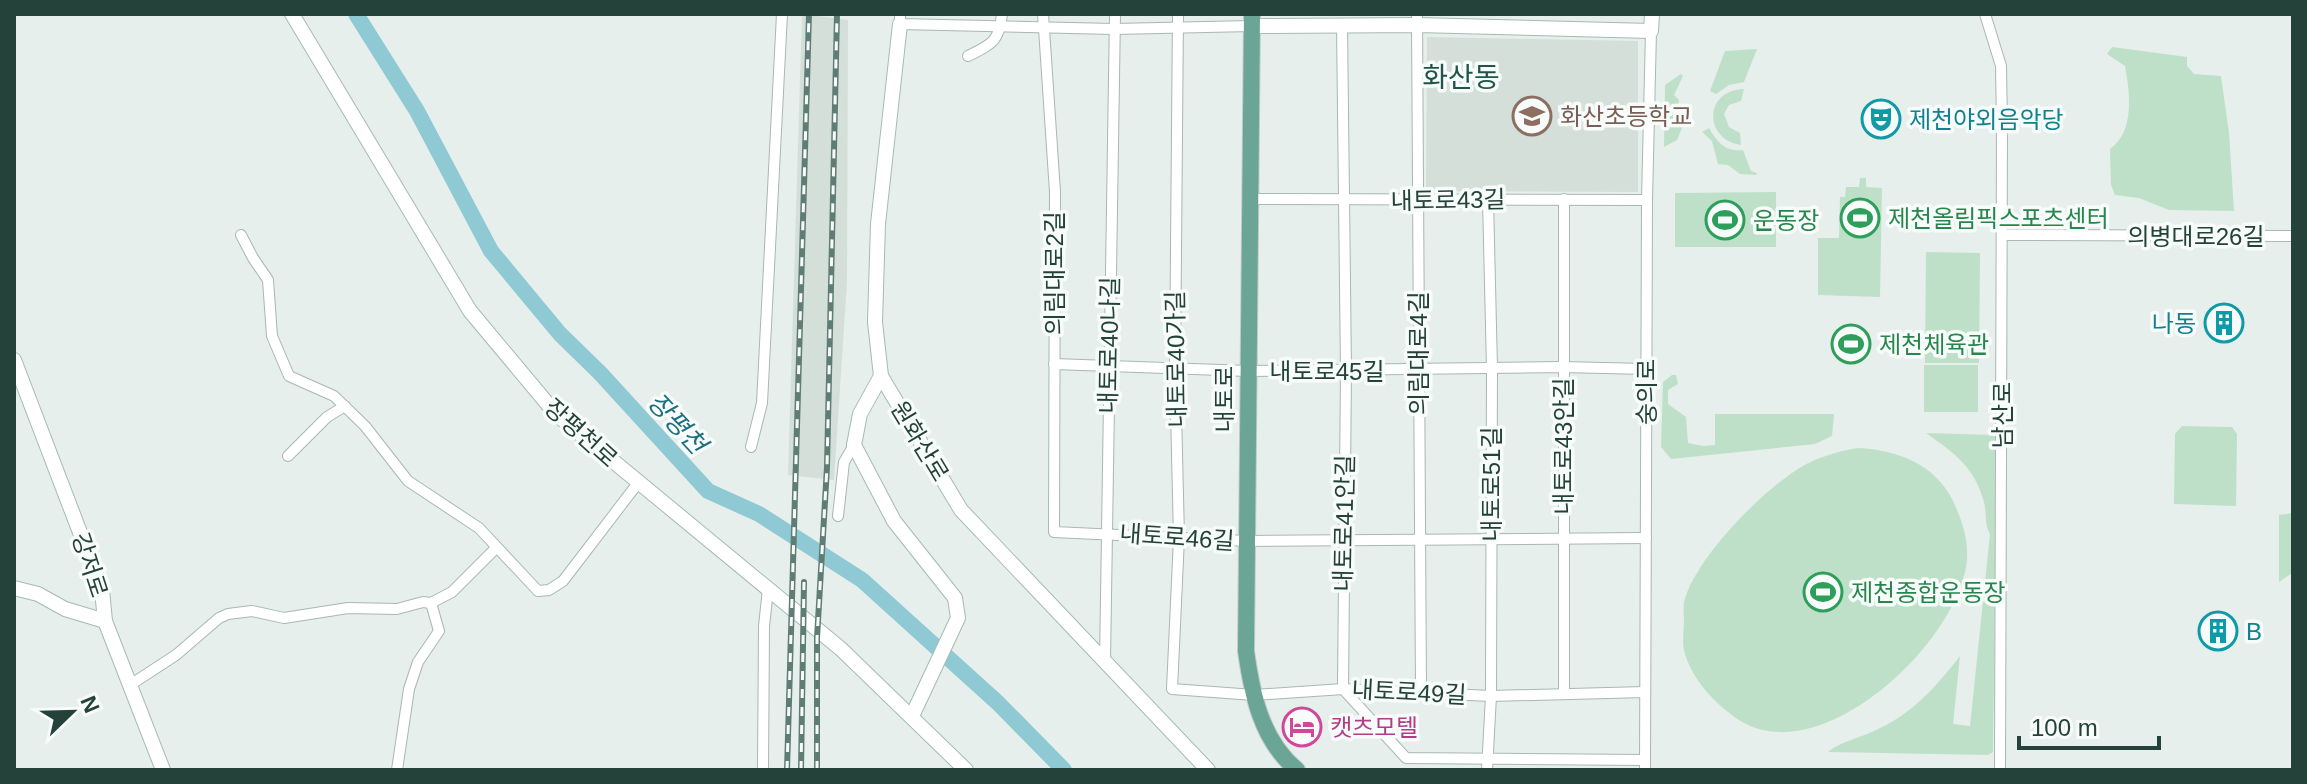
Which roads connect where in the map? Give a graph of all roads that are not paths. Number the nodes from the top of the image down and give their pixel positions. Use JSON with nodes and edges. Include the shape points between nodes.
{"nodes":[{"id":1,"x":292,"y":14,"type":"edge"},
{"id":2,"x":782,"y":14,"type":"edge"},
{"id":3,"x":1002,"y":14,"type":"edge"},
{"id":4,"x":1043,"y":14,"type":"edge"},
{"id":5,"x":1115,"y":14,"type":"edge"},
{"id":6,"x":1178,"y":14,"type":"edge"},
{"id":7,"x":1652,"y":14,"type":"edge"},
{"id":8,"x":1985,"y":14,"type":"edge"},
{"id":9,"x":900,"y":19,"type":"edge"},
{"id":10,"x":1252,"y":20,"type":"edge"},
{"id":11,"x":1417,"y":20,"type":"edge"},
{"id":12,"x":1342,"y":24,"type":"junction"},
{"id":13,"x":1001,"y":27,"type":"junction"},
{"id":14,"x":1044,"y":28,"type":"junction"},
{"id":15,"x":1178,"y":28,"type":"junction"},
{"id":16,"x":1114,"y":29,"type":"junction"},
{"id":17,"x":1651,"y":31,"type":"junction"},
{"id":18,"x":968,"y":56,"type":"dead end"},
{"id":19,"x":1250,"y":199,"type":"junction"},
{"id":20,"x":1488,"y":199,"type":"junction"},
{"id":21,"x":1564,"y":199,"type":"junction"},
{"id":22,"x":1419,"y":200,"type":"junction"},
{"id":23,"x":1647,"y":200,"type":"junction"},
{"id":24,"x":1345,"y":201,"type":"junction"},
{"id":25,"x":241,"y":235,"type":"dead end"},
{"id":26,"x":2003,"y":235,"type":"junction"},
{"id":27,"x":2293,"y":236,"type":"edge"},
{"id":28,"x":14,"y":360,"type":"edge"},
{"id":29,"x":1054,"y":364,"type":"junction"},
{"id":30,"x":1109,"y":366,"type":"junction"},
{"id":31,"x":1562,"y":367,"type":"junction"},
{"id":32,"x":1175,"y":368,"type":"junction"},
{"id":33,"x":1492,"y":369,"type":"junction"},
{"id":34,"x":1646,"y":369,"type":"junction"},
{"id":35,"x":1248,"y":371,"type":"junction"},
{"id":36,"x":1346,"y":371,"type":"junction"},
{"id":37,"x":1418,"y":371,"type":"junction"},
{"id":38,"x":881,"y":376,"type":"junction"},
{"id":39,"x":345,"y":406,"type":"junction"},
{"id":40,"x":854,"y":445,"type":"junction"},
{"id":41,"x":751,"y":447,"type":"dead end"},
{"id":42,"x":288,"y":456,"type":"dead end"},
{"id":43,"x":638,"y":483,"type":"junction"},
{"id":44,"x":838,"y":516,"type":"dead end"},
{"id":45,"x":1054,"y":532,"type":"joint"},
{"id":46,"x":1107,"y":532,"type":"junction"},
{"id":47,"x":1179,"y":538,"type":"junction"},
{"id":48,"x":1646,"y":538,"type":"junction"},
{"id":49,"x":1491,"y":539,"type":"junction"},
{"id":50,"x":1563,"y":539,"type":"junction"},
{"id":51,"x":1419,"y":540,"type":"junction"},
{"id":52,"x":1247,"y":541,"type":"junction"},
{"id":53,"x":1343,"y":541,"type":"junction"},
{"id":54,"x":496,"y":548,"type":"junction"},
{"id":55,"x":14,"y":588,"type":"edge"},
{"id":56,"x":768,"y":589,"type":"junction"},
{"id":57,"x":431,"y":603,"type":"junction"},
{"id":58,"x":105,"y":621,"type":"junction"},
{"id":59,"x":1105,"y":662,"type":"junction"},
{"id":60,"x":130,"y":685,"type":"junction"},
{"id":61,"x":1172,"y":689,"type":"joint"},
{"id":62,"x":1343,"y":689,"type":"junction"},
{"id":63,"x":1645,"y":692,"type":"junction"},
{"id":64,"x":1421,"y":693,"type":"junction"},
{"id":65,"x":1564,"y":694,"type":"junction"},
{"id":66,"x":1254,"y":695,"type":"junction"},
{"id":67,"x":1491,"y":696,"type":"junction"},
{"id":68,"x":916,"y":710,"type":"junction"},
{"id":69,"x":1488,"y":765,"type":"edge"},
{"id":70,"x":1645,"y":765,"type":"edge"},
{"id":71,"x":163,"y":770,"type":"edge"},
{"id":72,"x":397,"y":770,"type":"edge"},
{"id":73,"x":763,"y":770,"type":"edge"},
{"id":74,"x":966,"y":770,"type":"edge"},
{"id":75,"x":1208,"y":770,"type":"edge"},
{"id":76,"x":1297,"y":770,"type":"edge"},
{"id":77,"x":2000,"y":770,"type":"edge"}],
"edges":[{"from":1,"to":43,"type":"street","name":"장평천로","via":[[470,311],[556,414]]},
{"from":2,"to":41,"type":"street","via":[[762,403]]},
{"from":3,"to":13,"type":"street"},
{"from":4,"to":14,"type":"street","name":"의림대로2길"},
{"from":5,"to":16,"type":"street","name":"내토로40나길"},
{"from":6,"to":15,"type":"street","name":"내토로40가길"},
{"from":7,"to":17,"type":"street","name":"숭의로"},
{"from":8,"to":26,"type":"street","name":"남산로","via":[[2001,66]]},
{"from":9,"to":13,"type":"street"},
{"from":9,"to":38,"type":"street","name":"원화산로","via":[[878,224],[875,322]]},
{"from":10,"to":12,"type":"street"},
{"from":10,"to":15,"type":"street"},
{"from":10,"to":19,"type":"main road","name":"내토로"},
{"from":11,"to":12,"type":"street"},
{"from":11,"to":17,"type":"street"},
{"from":11,"to":22,"type":"street","name":"의림대로4길"},
{"from":12,"to":24,"type":"street","name":"내토로41안길"},
{"from":13,"to":14,"type":"street"},
{"from":13,"to":18,"type":"street","via":[[995,41]]},
{"from":14,"to":16,"type":"street"},
{"from":14,"to":29,"type":"street","name":"의림대로2길","via":[[1055,192]]},
{"from":15,"to":16,"type":"street"},
{"from":15,"to":32,"type":"street","name":"내토로40가길"},
{"from":16,"to":30,"type":"street","name":"내토로40나길"},
{"from":17,"to":23,"type":"street","name":"숭의로"},
{"from":19,"to":24,"type":"street","name":"내토로43길"},
{"from":19,"to":35,"type":"main road","name":"내토로"},
{"from":20,"to":21,"type":"street","name":"내토로43길"},
{"from":20,"to":22,"type":"street","name":"내토로43길"},
{"from":20,"to":33,"type":"street","name":"내토로51길"},
{"from":21,"to":23,"type":"street","name":"내토로43길"},
{"from":21,"to":31,"type":"street","name":"내토로43안길"},
{"from":22,"to":24,"type":"street","name":"내토로43길"},
{"from":22,"to":37,"type":"street","name":"의림대로4길"},
{"from":23,"to":34,"type":"street","name":"숭의로"},
{"from":24,"to":36,"type":"street","name":"내토로41안길"},
{"from":25,"to":39,"type":"street","via":[[268,280],[272,336],[285,369],[293,380]]},
{"from":26,"to":27,"type":"street","name":"의병대로26길"},
{"from":26,"to":77,"type":"street","name":"남산로"},
{"from":28,"to":58,"type":"street","name":"강저로","via":[[102,590]]},
{"from":29,"to":30,"type":"street","name":"내토로45길"},
{"from":29,"to":45,"type":"street","name":"의림대로2길"},
{"from":30,"to":32,"type":"street","name":"내토로45길"},
{"from":30,"to":46,"type":"street","name":"내토로40나길"},
{"from":31,"to":33,"type":"street","name":"내토로45길"},
{"from":31,"to":34,"type":"street","name":"내토로45길"},
{"from":31,"to":50,"type":"street","name":"내토로43안길"},
{"from":32,"to":35,"type":"street","name":"내토로45길"},
{"from":32,"to":47,"type":"street","name":"내토로40가길"},
{"from":33,"to":37,"type":"street","name":"내토로45길"},
{"from":33,"to":49,"type":"street","name":"내토로51길"},
{"from":34,"to":48,"type":"street","name":"숭의로"},
{"from":35,"to":36,"type":"street","name":"내토로45길"},
{"from":35,"to":52,"type":"main road","name":"내토로"},
{"from":36,"to":37,"type":"street","name":"내토로45길"},
{"from":36,"to":53,"type":"street","name":"내토로41안길"},
{"from":37,"to":51,"type":"street","name":"의림대로4길"},
{"from":38,"to":40,"type":"street","via":[[860,414]]},
{"from":38,"to":59,"type":"street","name":"원화산로","via":[[961,510]]},
{"from":39,"to":42,"type":"street"},
{"from":39,"to":54,"type":"street","via":[[408,481],[479,528]]},
{"from":40,"to":44,"type":"street","via":[[844,462]]},
{"from":40,"to":68,"type":"street","via":[[894,521],[955,598],[958,618]]},
{"from":43,"to":54,"type":"street","via":[[571,572],[549,590],[534,589]]},
{"from":43,"to":56,"type":"street","name":"장평천로"},
{"from":45,"to":46,"type":"street","name":"내토로46길"},
{"from":46,"to":47,"type":"street","name":"내토로46길"},
{"from":46,"to":59,"type":"street","name":"내토로40나길"},
{"from":47,"to":52,"type":"street","name":"내토로46길"},
{"from":47,"to":61,"type":"street","name":"내토로40가길"},
{"from":48,"to":50,"type":"street","name":"내토로46길"},
{"from":48,"to":63,"type":"street","name":"숭의로"},
{"from":49,"to":50,"type":"street","name":"내토로46길"},
{"from":49,"to":51,"type":"street","name":"내토로46길"},
{"from":49,"to":67,"type":"street","name":"내토로51길"},
{"from":50,"to":65,"type":"street","name":"내토로43안길"},
{"from":51,"to":53,"type":"street","name":"내토로46길"},
{"from":51,"to":64,"type":"street","name":"의림대로4길"},
{"from":52,"to":53,"type":"street","name":"내토로46길"},
{"from":52,"to":66,"type":"main road","name":"내토로","via":[[1246,651]]},
{"from":53,"to":62,"type":"street","name":"내토로41안길"},
{"from":54,"to":57,"type":"street","via":[[452,592]]},
{"from":55,"to":58,"type":"street"},
{"from":56,"to":68,"type":"street","name":"장평천로"},
{"from":56,"to":73,"type":"street"},
{"from":57,"to":60,"type":"street","via":[[284,618],[252,611],[228,614]]},
{"from":57,"to":72,"type":"street","via":[[439,631],[418,662],[409,689]]},
{"from":58,"to":60,"type":"street","name":"강저로"},
{"from":59,"to":75,"type":"street","name":"원화산로"},
{"from":60,"to":71,"type":"street","name":"강저로"},
{"from":61,"to":66,"type":"street","name":"내토로49길"},
{"from":62,"to":64,"type":"street","name":"내토로49길"},
{"from":62,"to":66,"type":"street","name":"내토로49길"},
{"from":62,"to":69,"type":"street","via":[[1406,758]]},
{"from":63,"to":65,"type":"street","name":"내토로49길"},
{"from":63,"to":70,"type":"street","name":"숭의로"},
{"from":64,"to":67,"type":"street","name":"내토로49길"},
{"from":65,"to":67,"type":"street","name":"내토로49길"},
{"from":66,"to":76,"type":"main road","name":"내토로","via":[[1274,744]]},
{"from":67,"to":69,"type":"street","name":"내토로51길"},
{"from":68,"to":74,"type":"street","name":"장평천로"},
{"from":69,"to":70,"type":"street"}]}
